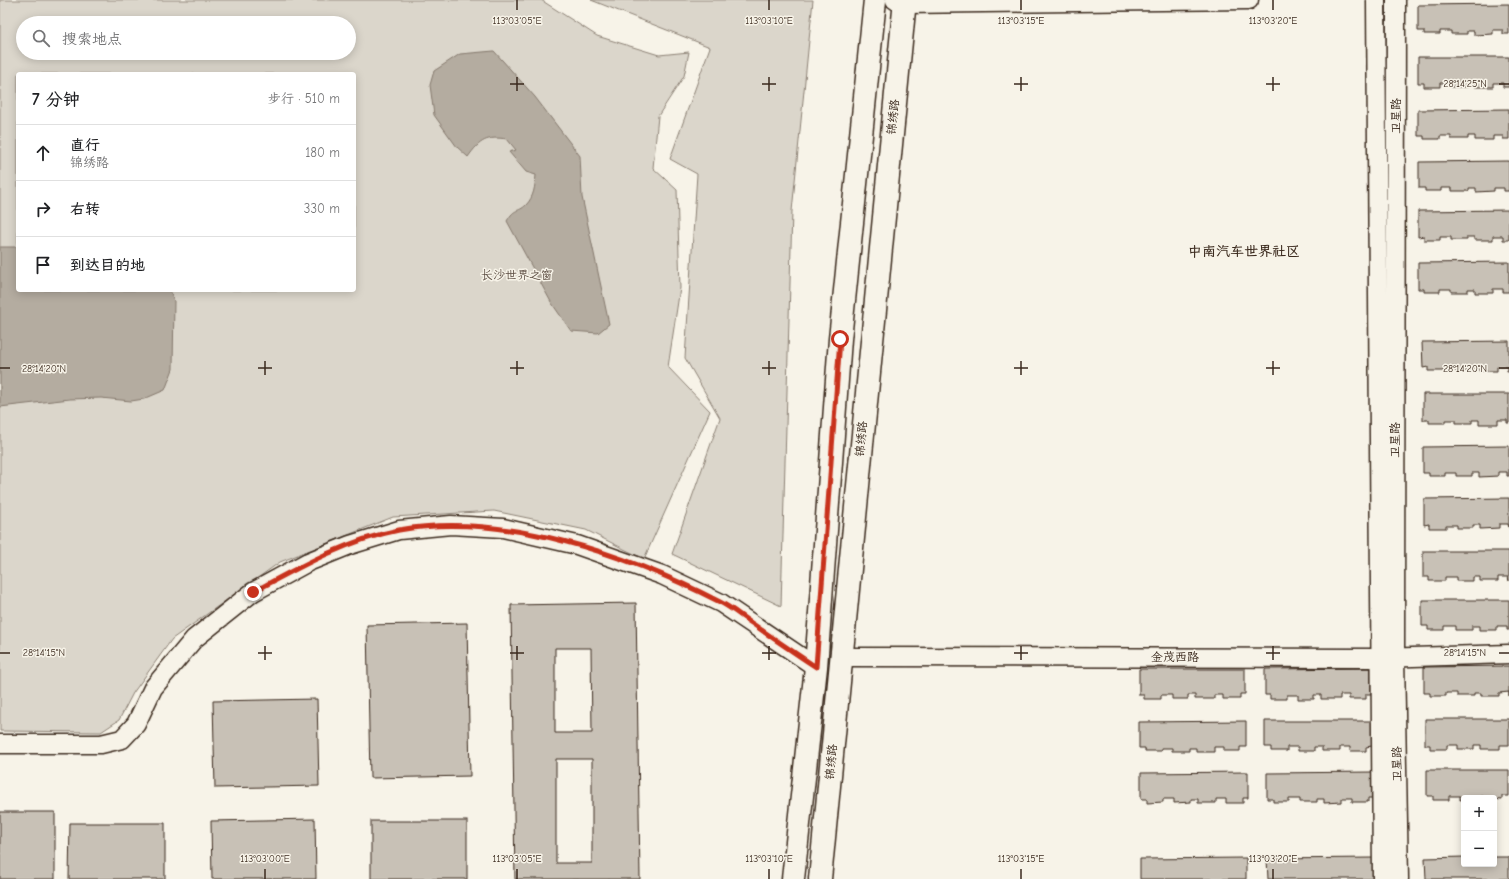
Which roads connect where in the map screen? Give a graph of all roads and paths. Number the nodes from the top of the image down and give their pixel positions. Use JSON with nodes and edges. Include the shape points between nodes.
{"nodes":[{"id":1,"x":875,"y":0,"type":"edge"},
{"id":2,"x":1249,"y":0,"type":"edge"},
{"id":3,"x":1376,"y":0,"type":"edge"},
{"id":4,"x":1396,"y":0,"type":"edge"},
{"id":5,"x":901,"y":2,"type":"edge"},
{"id":6,"x":1509,"y":654,"type":"edge"},
{"id":7,"x":841,"y":657,"type":"junction"},
{"id":8,"x":1388,"y":658,"type":"junction"},
{"id":9,"x":816,"y":667,"type":"junction"},
{"id":10,"x":0,"y":744,"type":"edge"},
{"id":11,"x":793,"y":879,"type":"edge"},
{"id":12,"x":820,"y":879,"type":"edge"},
{"id":13,"x":1382,"y":879,"type":"edge"},
{"id":14,"x":1399,"y":879,"type":"edge"}],
"edges":[{"from":1,"to":9,"type":"main road","name":"锦绣路","via":[[840,339]]},
{"from":2,"to":5,"type":"street"},
{"from":3,"to":8,"type":"street"},
{"from":4,"to":8,"type":"street","name":"卫星路"},
{"from":5,"to":7,"type":"main road","name":"锦绣路"},
{"from":6,"to":8,"type":"street","name":"金茂西路"},
{"from":7,"to":8,"type":"street","name":"金茂西路"},
{"from":7,"to":12,"type":"main road","name":"锦绣路"},
{"from":8,"to":13,"type":"street"},
{"from":8,"to":14,"type":"street","name":"卫星路"},
{"from":9,"to":10,"type":"street","via":[[721,603],[662,575],[577,544],[503,528],[451,525],[399,530],[350,544],[308,562],[253,592],[194,639],[153,688],[136,724],[122,739],[102,744]]},
{"from":9,"to":11,"type":"main road","name":"锦绣路"}]}
